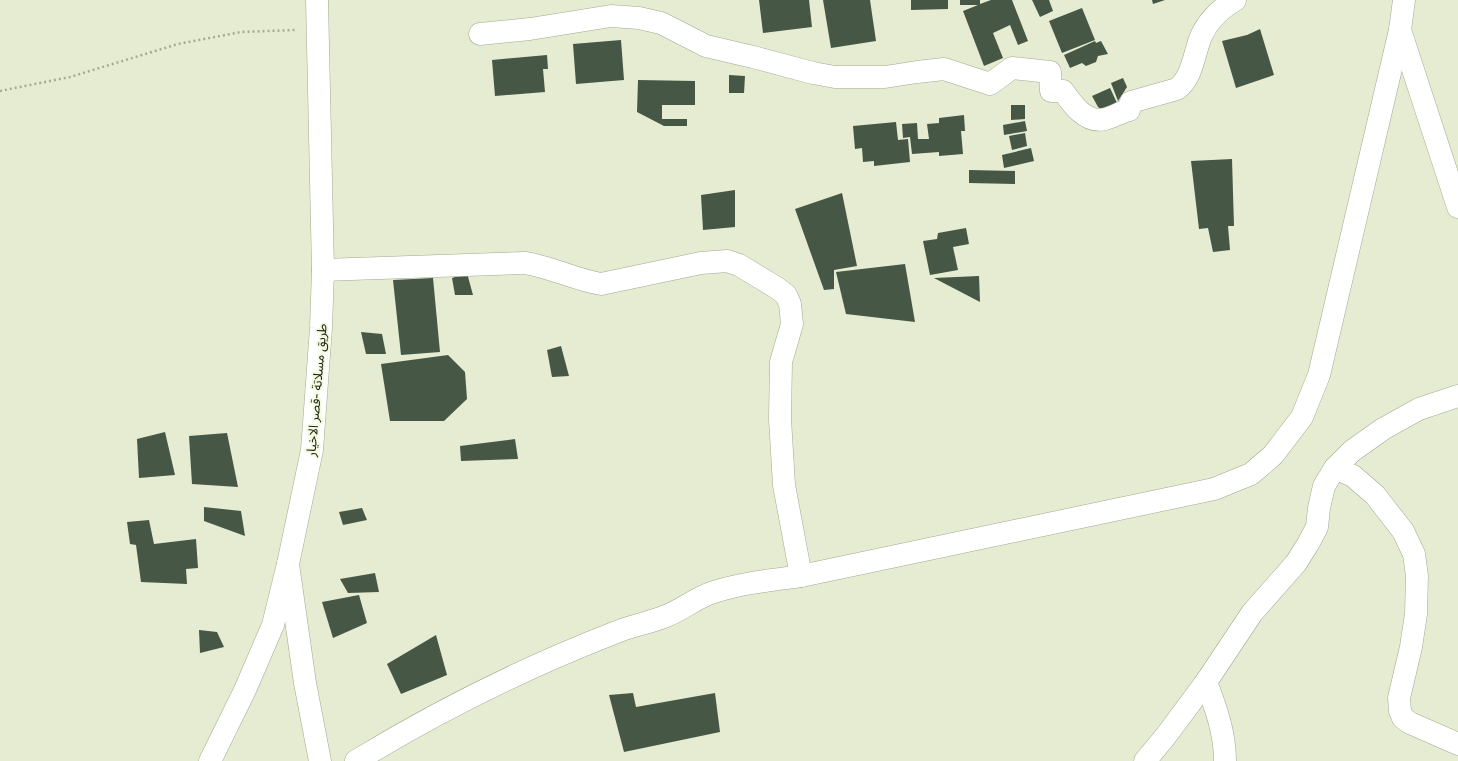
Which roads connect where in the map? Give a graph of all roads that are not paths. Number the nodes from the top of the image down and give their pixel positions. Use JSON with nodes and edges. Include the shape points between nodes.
{"nodes":[{"id":1,"x":317,"y":0,"type":"edge"},
{"id":2,"x":1235,"y":0,"type":"edge"},
{"id":3,"x":1404,"y":0,"type":"edge"},
{"id":4,"x":1400,"y":30,"type":"junction"},
{"id":5,"x":480,"y":34,"type":"dead end"},
{"id":6,"x":1458,"y":207,"type":"edge"},
{"id":7,"x":323,"y":270,"type":"junction"},
{"id":8,"x":1458,"y":396,"type":"edge"},
{"id":9,"x":1335,"y":468,"type":"junction"},
{"id":10,"x":288,"y":564,"type":"junction"},
{"id":11,"x":801,"y":576,"type":"junction"},
{"id":12,"x":1206,"y":682,"type":"junction"},
{"id":13,"x":1458,"y":744,"type":"edge"},
{"id":14,"x":210,"y":761,"type":"edge"},
{"id":15,"x":320,"y":761,"type":"edge"},
{"id":16,"x":356,"y":761,"type":"edge"},
{"id":17,"x":1145,"y":761,"type":"edge"},
{"id":18,"x":1225,"y":761,"type":"edge"}],
"edges":[{"from":1,"to":7,"type":"street","name":"طريق مسلاتة -قصر الاخيار"},
{"from":2,"to":5,"type":"street","via":[[1226,5],[1206,27],[1183,85],[1131,102],[1129,110],[1104,120],[1092,119],[1073,107],[1063,91],[1052,91],[1050,72],[1012,68],[990,84],[944,69],[886,77],[836,77],[813,74],[706,46],[660,23],[611,16]]},
{"from":3,"to":4,"type":"street"},
{"from":4,"to":6,"type":"street"},
{"from":4,"to":11,"type":"street","via":[[1319,374],[1302,417],[1273,455],[1251,474],[1214,489]]},
{"from":7,"to":10,"type":"street","name":"طريق مسلاتة -قصر الاخيار","via":[[312,450]]},
{"from":7,"to":11,"type":"street","via":[[526,263],[540,265],[585,282],[601,284],[701,263],[727,261],[739,265],[777,288],[786,295],[790,304],[792,324],[780,362],[780,419],[784,485]]},
{"from":8,"to":9,"type":"street","via":[[1419,409],[1389,426],[1352,451]]},
{"from":9,"to":12,"type":"street","via":[[1324,486],[1317,527],[1308,544],[1296,563],[1252,613]]},
{"from":9,"to":13,"type":"street","via":[[1353,476],[1375,495],[1403,531],[1414,554],[1417,576],[1416,614],[1399,698],[1403,718]]},
{"from":10,"to":14,"type":"street","name":"طريق مسلاتة -قصر الاخيار","via":[[273,625]]},
{"from":10,"to":15,"type":"street","via":[[305,683]]},
{"from":11,"to":16,"type":"street","via":[[714,592],[666,616],[615,632],[548,660],[468,699],[409,729]]},
{"from":12,"to":17,"type":"street"},
{"from":12,"to":18,"type":"street","via":[[1218,712],[1225,744]]}]}
